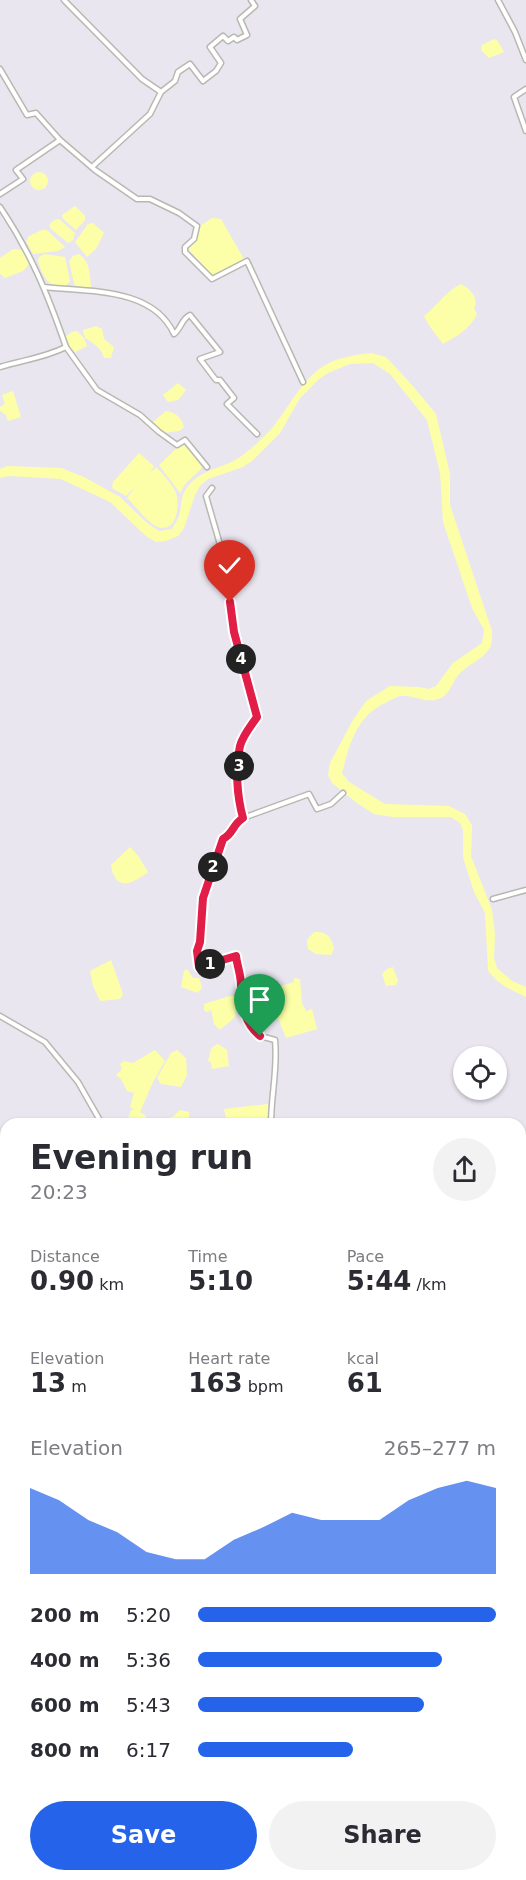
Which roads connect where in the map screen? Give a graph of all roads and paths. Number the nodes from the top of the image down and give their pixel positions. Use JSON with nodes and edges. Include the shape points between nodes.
{"nodes":[{"id":1,"x":64,"y":0,"type":"edge"},
{"id":2,"x":251,"y":0,"type":"edge"},
{"id":3,"x":498,"y":0,"type":"edge"},
{"id":4,"x":526,"y":60,"type":"edge"},
{"id":5,"x":0,"y":69,"type":"edge"},
{"id":6,"x":526,"y":88,"type":"edge"},
{"id":7,"x":161,"y":92,"type":"junction"},
{"id":8,"x":526,"y":130,"type":"edge"},
{"id":9,"x":60,"y":140,"type":"junction"},
{"id":10,"x":92,"y":167,"type":"junction"},
{"id":11,"x":0,"y":194,"type":"edge"},
{"id":12,"x":0,"y":207,"type":"edge"},
{"id":13,"x":44,"y":287,"type":"junction"},
{"id":14,"x":66,"y":347,"type":"junction"},
{"id":15,"x":0,"y":367,"type":"edge"},
{"id":16,"x":303,"y":382,"type":"dead end"},
{"id":17,"x":257,"y":435,"type":"dead end"},
{"id":18,"x":207,"y":466,"type":"dead end"},
{"id":19,"x":212,"y":488,"type":"dead end"},
{"id":20,"x":343,"y":793,"type":"dead end"},
{"id":21,"x":243,"y":818,"type":"junction"},
{"id":22,"x":526,"y":890,"type":"edge"},
{"id":23,"x":493,"y":899,"type":"dead end"},
{"id":24,"x":0,"y":1016,"type":"edge"},
{"id":25,"x":99,"y":1118,"type":"edge"},
{"id":26,"x":271,"y":1118,"type":"edge"}],
"edges":[{"from":1,"to":7,"type":"street","via":[[142,79]]},
{"from":2,"to":7,"type":"street","via":[[255,6],[240,19],[247,34],[228,41],[223,36],[210,46],[221,63],[216,71],[203,81],[190,64]]},
{"from":3,"to":4,"type":"street"},
{"from":5,"to":9,"type":"street","via":[[27,115],[36,113]]},
{"from":6,"to":8,"type":"street","via":[[514,97]]},
{"from":7,"to":10,"type":"street","via":[[150,114]]},
{"from":9,"to":10,"type":"street"},
{"from":9,"to":11,"type":"street","via":[[16,170],[23,179]]},
{"from":10,"to":16,"type":"street","via":[[137,199],[150,199],[197,226],[185,252],[212,279],[247,261]]},
{"from":12,"to":13,"type":"street"},
{"from":13,"to":14,"type":"street"},
{"from":13,"to":17,"type":"street","via":[[110,292],[130,298],[157,310],[174,334],[190,315],[220,352],[200,359],[234,398],[226,404]]},
{"from":14,"to":15,"type":"street","via":[[47,356]]},
{"from":14,"to":18,"type":"street","via":[[97,390],[140,415],[177,445],[185,440]]},
{"from":19,"to":21,"type":"street","via":[[206,496],[221,548],[234,632],[257,717],[240,746],[238,800]]},
{"from":20,"to":21,"type":"street","via":[[331,804],[317,809],[309,794]]},
{"from":21,"to":26,"type":"street","via":[[223,839],[203,898],[197,951],[199,967],[236,956],[242,1009],[254,1031],[275,1040]]},
{"from":22,"to":23,"type":"street"},
{"from":24,"to":25,"type":"street","via":[[45,1042],[78,1082]]}]}
